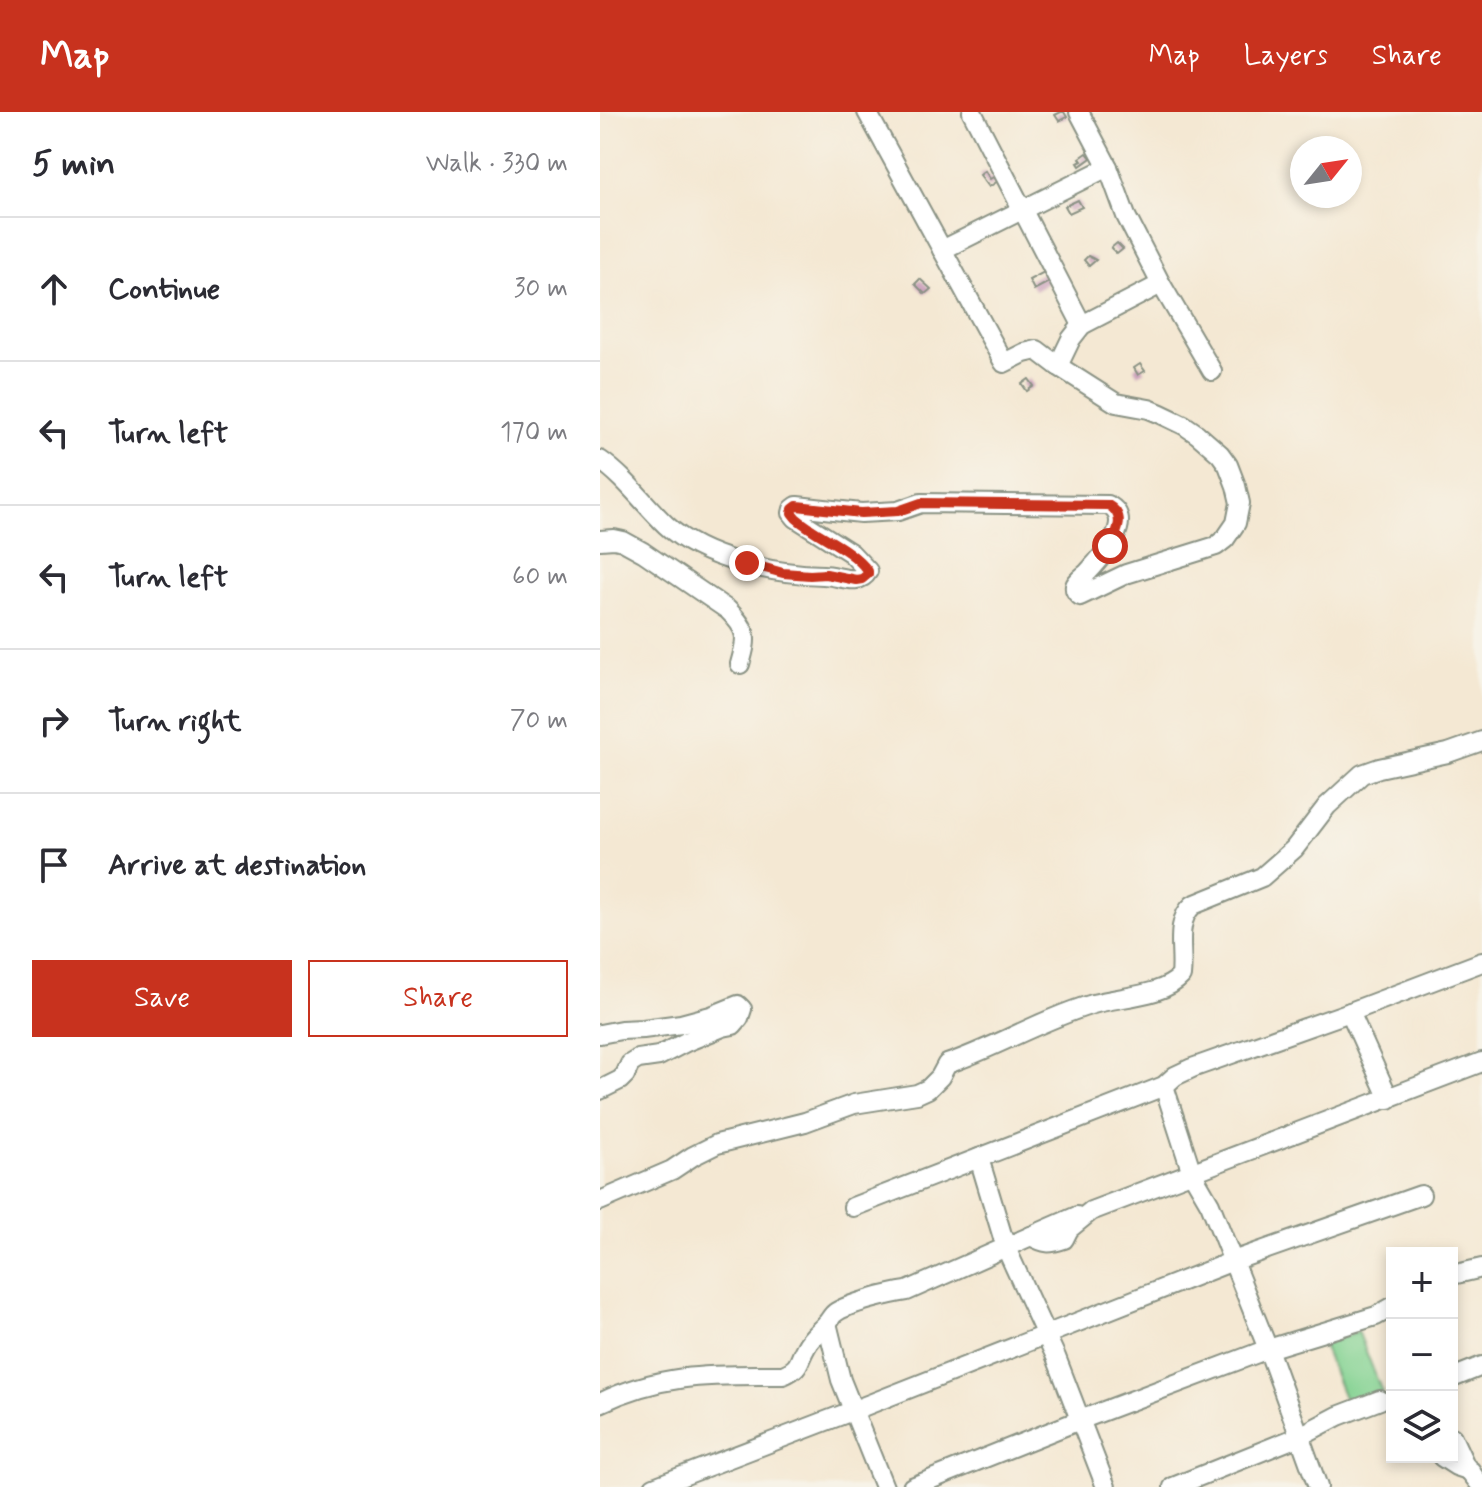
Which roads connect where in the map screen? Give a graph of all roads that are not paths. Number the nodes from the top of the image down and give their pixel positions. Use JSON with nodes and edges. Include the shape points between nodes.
{"nodes":[{"id":1,"x":867,"y":112,"type":"edge"},
{"id":2,"x":972,"y":112,"type":"edge"},
{"id":3,"x":1079,"y":112,"type":"edge"},
{"id":4,"x":1108,"y":167,"type":"junction"},
{"id":5,"x":1023,"y":211,"type":"junction"},
{"id":6,"x":942,"y":250,"type":"junction"},
{"id":7,"x":1161,"y":284,"type":"junction"},
{"id":8,"x":1082,"y":325,"type":"junction"},
{"id":9,"x":1058,"y":366,"type":"junction"},
{"id":10,"x":1212,"y":371,"type":"dead end"},
{"id":11,"x":600,"y":460,"type":"edge"},
{"id":12,"x":600,"y":540,"type":"edge"},
{"id":13,"x":740,"y":664,"type":"dead end"},
{"id":14,"x":1482,"y":741,"type":"edge"},
{"id":15,"x":1482,"y":962,"type":"edge"},
{"id":16,"x":1350,"y":1012,"type":"junction"},
{"id":17,"x":600,"y":1034,"type":"edge"},
{"id":18,"x":1482,"y":1062,"type":"edge"},
{"id":19,"x":1164,"y":1086,"type":"junction"},
{"id":20,"x":600,"y":1090,"type":"edge"},
{"id":21,"x":1389,"y":1099,"type":"junction"},
{"id":22,"x":979,"y":1158,"type":"junction"},
{"id":23,"x":1192,"y":1173,"type":"junction"},
{"id":24,"x":1421,"y":1195,"type":"dead end"},
{"id":25,"x":600,"y":1201,"type":"edge"},
{"id":26,"x":853,"y":1207,"type":"dead end"},
{"id":27,"x":1006,"y":1248,"type":"junction"},
{"id":28,"x":1233,"y":1261,"type":"junction"},
{"id":29,"x":1482,"y":1268,"type":"edge"},
{"id":30,"x":1458,"y":1274,"type":"edge"},
{"id":31,"x":1386,"y":1310,"type":"edge"},
{"id":32,"x":827,"y":1323,"type":"junction"},
{"id":33,"x":1046,"y":1335,"type":"junction"},
{"id":34,"x":1268,"y":1349,"type":"junction"},
{"id":35,"x":1482,"y":1366,"type":"edge"},
{"id":36,"x":1458,"y":1376,"type":"edge"},
{"id":37,"x":1380,"y":1400,"type":"dead end"},
{"id":38,"x":600,"y":1403,"type":"edge"},
{"id":39,"x":852,"y":1411,"type":"junction"},
{"id":40,"x":1080,"y":1420,"type":"junction"},
{"id":41,"x":1300,"y":1436,"type":"junction"},
{"id":42,"x":1458,"y":1450,"type":"edge"},
{"id":43,"x":1451,"y":1463,"type":"edge"},
{"id":44,"x":1476,"y":1479,"type":"edge"},
{"id":45,"x":666,"y":1485,"type":"edge"},
{"id":46,"x":884,"y":1487,"type":"edge"},
{"id":47,"x":912,"y":1487,"type":"edge"},
{"id":48,"x":1106,"y":1487,"type":"edge"},
{"id":49,"x":1173,"y":1487,"type":"edge"},
{"id":50,"x":1318,"y":1487,"type":"edge"}],
"edges":[{"from":1,"to":6,"type":"street"},
{"from":2,"to":5,"type":"street"},
{"from":3,"to":4,"type":"street"},
{"from":4,"to":5,"type":"street"},
{"from":4,"to":7,"type":"street"},
{"from":5,"to":6,"type":"street"},
{"from":5,"to":8,"type":"street"},
{"from":6,"to":9,"type":"street","via":[[1004,363],[1037,350]]},
{"from":7,"to":8,"type":"street"},
{"from":7,"to":10,"type":"street"},
{"from":8,"to":9,"type":"street"},
{"from":9,"to":11,"type":"street","via":[[1116,403],[1149,409],[1184,425],[1220,454],[1240,503],[1225,539],[1080,596],[1076,583],[1117,534],[1118,513],[1108,505],[921,503],[898,511],[861,513],[797,506],[792,513],[796,518],[851,553],[868,574],[856,580],[783,573],[683,540]]},
{"from":12,"to":13,"type":"street","via":[[614,539],[643,552],[728,610],[746,637]]},
{"from":14,"to":25,"type":"street","via":[[1362,774],[1262,877],[1193,905],[1182,920],[1181,976],[1174,984],[1039,1023],[947,1064],[940,1077],[917,1094],[854,1104],[717,1144]]},
{"from":15,"to":16,"type":"street"},
{"from":16,"to":19,"type":"street","via":[[1192,1068]]},
{"from":16,"to":21,"type":"street"},
{"from":17,"to":20,"type":"street","via":[[681,1024],[738,1005],[742,1009],[733,1025],[659,1056],[638,1059],[625,1075]]},
{"from":18,"to":21,"type":"street"},
{"from":19,"to":22,"type":"street"},
{"from":19,"to":23,"type":"street"},
{"from":21,"to":23,"type":"street"},
{"from":22,"to":26,"type":"street"},
{"from":22,"to":27,"type":"street"},
{"from":23,"to":27,"type":"street","via":[[1091,1211],[1064,1239],[1051,1244],[1031,1236]]},
{"from":23,"to":28,"type":"street"},
{"from":24,"to":28,"type":"street"},
{"from":27,"to":32,"type":"street","via":[[907,1291],[845,1308]]},
{"from":27,"to":33,"type":"street"},
{"from":28,"to":33,"type":"street"},
{"from":28,"to":34,"type":"street"},
{"from":29,"to":30,"type":"street"},
{"from":31,"to":34,"type":"street"},
{"from":32,"to":38,"type":"street","via":[[794,1370],[783,1375],[689,1376],[645,1384]]},
{"from":32,"to":39,"type":"street"},
{"from":33,"to":39,"type":"street"},
{"from":33,"to":40,"type":"street"},
{"from":34,"to":40,"type":"street"},
{"from":34,"to":41,"type":"street"},
{"from":35,"to":36,"type":"street"},
{"from":37,"to":41,"type":"street"},
{"from":39,"to":45,"type":"street"},
{"from":39,"to":46,"type":"street"},
{"from":40,"to":47,"type":"street"},
{"from":40,"to":48,"type":"street"},
{"from":41,"to":49,"type":"street"},
{"from":41,"to":50,"type":"street"},
{"from":42,"to":44,"type":"street"},
{"from":43,"to":44,"type":"street"}]}
